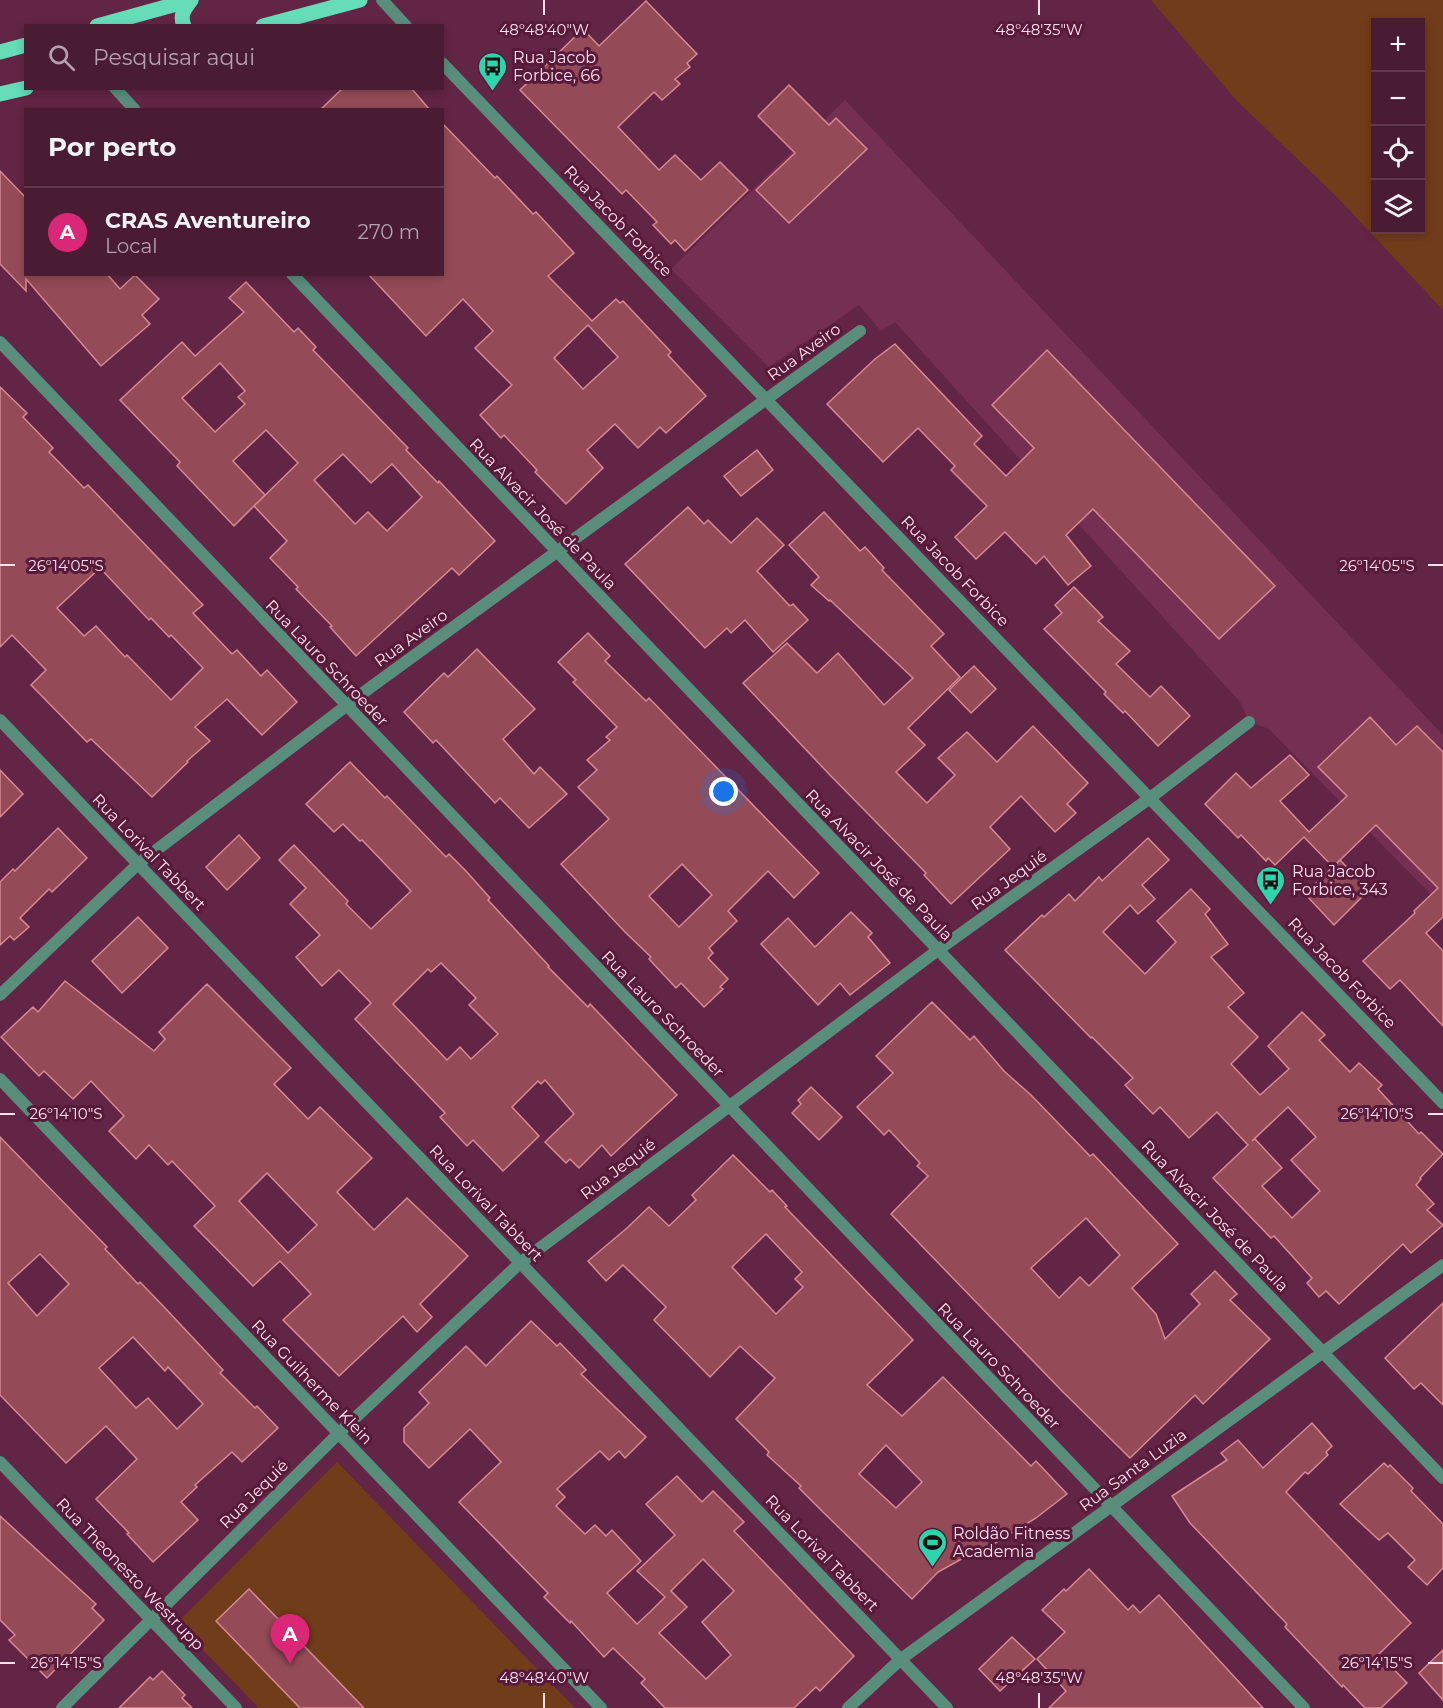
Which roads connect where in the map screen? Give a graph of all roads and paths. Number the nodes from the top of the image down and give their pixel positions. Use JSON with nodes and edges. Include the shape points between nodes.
{"nodes":[{"id":1,"x":191,"y":0,"type":"edge"},
{"id":2,"x":360,"y":0,"type":"edge"},
{"id":3,"x":382,"y":0,"type":"edge"},
{"id":4,"x":103,"y":24,"type":"edge"},
{"id":5,"x":183,"y":24,"type":"edge"},
{"id":6,"x":270,"y":24,"type":"edge"},
{"id":7,"x":404,"y":24,"type":"edge"},
{"id":8,"x":24,"y":46,"type":"edge"},
{"id":9,"x":0,"y":52,"type":"edge"},
{"id":10,"x":444,"y":65,"type":"edge"},
{"id":11,"x":24,"y":88,"type":"edge"},
{"id":12,"x":117,"y":90,"type":"edge"},
{"id":13,"x":0,"y":94,"type":"edge"},
{"id":14,"x":133,"y":108,"type":"edge"},
{"id":15,"x":294,"y":276,"type":"edge"},
{"id":16,"x":860,"y":331,"type":"dead end"},
{"id":17,"x":0,"y":342,"type":"edge"},
{"id":18,"x":766,"y":400,"type":"junction"},
{"id":19,"x":557,"y":552,"type":"junction"},
{"id":20,"x":346,"y":706,"type":"junction"},
{"id":21,"x":0,"y":720,"type":"edge"},
{"id":22,"x":1249,"y":722,"type":"dead end"},
{"id":23,"x":1150,"y":798,"type":"junction"},
{"id":24,"x":138,"y":864,"type":"junction"},
{"id":25,"x":938,"y":950,"type":"junction"},
{"id":26,"x":0,"y":995,"type":"edge"},
{"id":27,"x":0,"y":1079,"type":"edge"},
{"id":28,"x":1443,"y":1103,"type":"edge"},
{"id":29,"x":729,"y":1107,"type":"junction"},
{"id":30,"x":520,"y":1263,"type":"junction"},
{"id":31,"x":1443,"y":1265,"type":"edge"},
{"id":32,"x":1323,"y":1353,"type":"junction"},
{"id":33,"x":338,"y":1434,"type":"junction"},
{"id":34,"x":0,"y":1462,"type":"edge"},
{"id":35,"x":1443,"y":1478,"type":"edge"},
{"id":36,"x":1112,"y":1507,"type":"junction"},
{"id":37,"x":151,"y":1619,"type":"junction"},
{"id":38,"x":900,"y":1659,"type":"junction"},
{"id":39,"x":62,"y":1708,"type":"edge"},
{"id":40,"x":236,"y":1708,"type":"edge"},
{"id":41,"x":601,"y":1708,"type":"edge"},
{"id":42,"x":848,"y":1708,"type":"edge"},
{"id":43,"x":947,"y":1708,"type":"edge"},
{"id":44,"x":1304,"y":1708,"type":"edge"}],
"edges":[{"from":1,"to":4,"type":"main road"},
{"from":1,"to":5,"type":"main road","via":[[184,9]]},
{"from":2,"to":6,"type":"main road"},
{"from":3,"to":7,"type":"street"},
{"from":8,"to":9,"type":"main road"},
{"from":10,"to":18,"type":"street","name":"Rua Jacob Forbice"},
{"from":11,"to":13,"type":"main road"},
{"from":12,"to":14,"type":"street"},
{"from":15,"to":19,"type":"street","name":"Rua Alvacir José de Paula"},
{"from":16,"to":18,"type":"street","name":"Rua Aveiro"},
{"from":17,"to":20,"type":"street","name":"Rua Lauro Schroeder"},
{"from":18,"to":19,"type":"street","name":"Rua Aveiro"},
{"from":18,"to":23,"type":"street","name":"Rua Jacob Forbice"},
{"from":19,"to":20,"type":"street","name":"Rua Aveiro"},
{"from":19,"to":25,"type":"street","name":"Rua Alvacir José de Paula"},
{"from":20,"to":24,"type":"street","name":"Rua Aveiro"},
{"from":20,"to":29,"type":"street","name":"Rua Lauro Schroeder"},
{"from":21,"to":24,"type":"street","name":"Rua Lorival Tabbert"},
{"from":22,"to":23,"type":"street","name":"Rua Jequié"},
{"from":23,"to":25,"type":"street","name":"Rua Jequié"},
{"from":23,"to":28,"type":"street","name":"Rua Jacob Forbice"},
{"from":24,"to":26,"type":"street","name":"Rua Aveiro"},
{"from":24,"to":30,"type":"street","name":"Rua Lorival Tabbert"},
{"from":25,"to":29,"type":"street","name":"Rua Jequié"},
{"from":25,"to":32,"type":"street","name":"Rua Alvacir José de Paula"},
{"from":27,"to":33,"type":"street","name":"Rua Guilherme Klein"},
{"from":29,"to":30,"type":"street","name":"Rua Jequié"},
{"from":29,"to":36,"type":"street","name":"Rua Lauro Schroeder"},
{"from":30,"to":33,"type":"street","name":"Rua Jequié"},
{"from":30,"to":38,"type":"street","name":"Rua Lorival Tabbert"},
{"from":31,"to":32,"type":"street","name":"Rua Santa Luzia"},
{"from":32,"to":35,"type":"street","name":"Rua Alvacir José de Paula"},
{"from":32,"to":36,"type":"street","name":"Rua Santa Luzia"},
{"from":33,"to":37,"type":"street","name":"Rua Jequié"},
{"from":33,"to":41,"type":"street","name":"Rua Guilherme Klein"},
{"from":34,"to":37,"type":"street","name":"Rua Theonesto Westrupp"},
{"from":36,"to":38,"type":"street","name":"Rua Santa Luzia"},
{"from":36,"to":44,"type":"street","name":"Rua Lauro Schroeder"},
{"from":37,"to":39,"type":"street","name":"Rua Jequié"},
{"from":37,"to":40,"type":"street","name":"Rua Theonesto Westrupp"},
{"from":38,"to":42,"type":"street","name":"Rua Santa Luzia"},
{"from":38,"to":43,"type":"street","name":"Rua Lorival Tabbert"}]}
